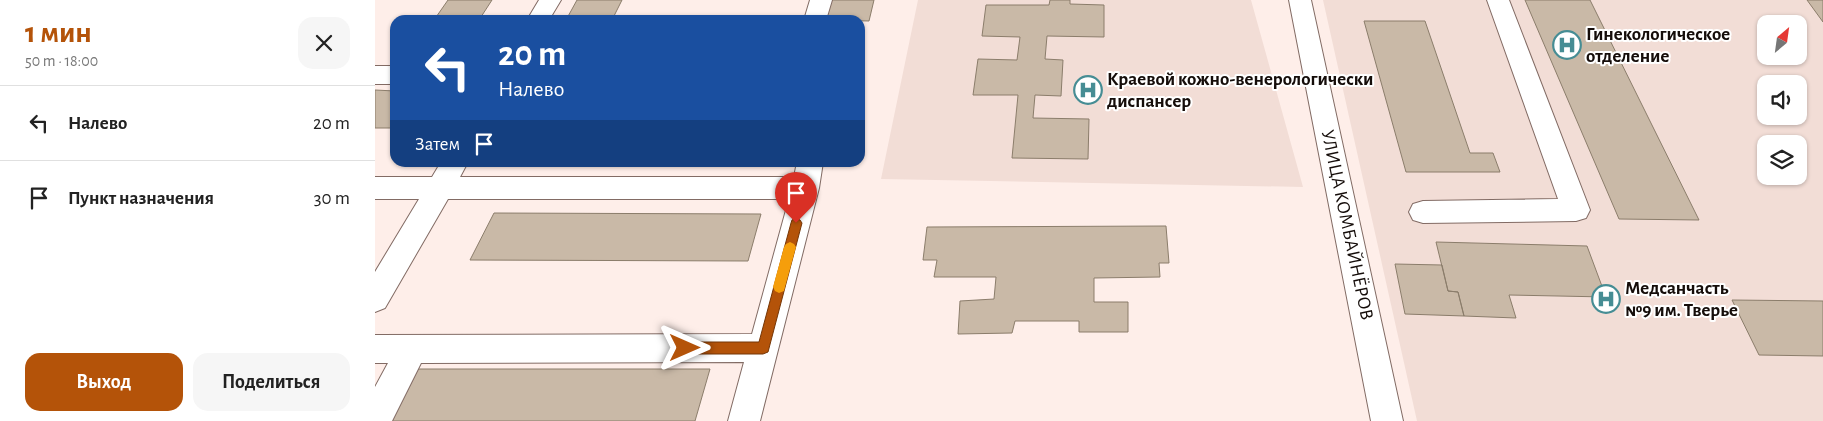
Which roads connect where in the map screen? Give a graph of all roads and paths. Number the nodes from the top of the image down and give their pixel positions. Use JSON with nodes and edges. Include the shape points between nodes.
{"nodes":[{"id":1,"x":550,"y":0,"type":"edge"},
{"id":2,"x":821,"y":0,"type":"edge"},
{"id":3,"x":1300,"y":0,"type":"edge"},
{"id":4,"x":1498,"y":0,"type":"edge"},
{"id":5,"x":541,"y":15,"type":"edge"},
{"id":6,"x":816,"y":15,"type":"edge"},
{"id":7,"x":375,"y":75,"type":"edge"},
{"id":8,"x":390,"y":75,"type":"edge"},
{"id":9,"x":452,"y":167,"type":"edge"},
{"id":10,"x":808,"y":175,"type":"edge"},
{"id":11,"x":375,"y":188,"type":"edge"},
{"id":12,"x":440,"y":189,"type":"junction"},
{"id":13,"x":1423,"y":212,"type":"dead end"},
{"id":14,"x":375,"y":299,"type":"edge"},
{"id":15,"x":763,"y":348,"type":"junction"},
{"id":16,"x":375,"y":349,"type":"edge"},
{"id":17,"x":412,"y":349,"type":"junction"},
{"id":18,"x":375,"y":420,"type":"edge"},
{"id":19,"x":744,"y":421,"type":"edge"},
{"id":20,"x":1387,"y":421,"type":"edge"}],
"edges":[{"from":1,"to":5,"type":"street"},
{"from":2,"to":6,"type":"street"},
{"from":3,"to":20,"type":"street","name":"УЛИЦА КОМБАЙНЁРОВ"},
{"from":4,"to":13,"type":"street","via":[[1576,210]]},
{"from":7,"to":8,"type":"street"},
{"from":9,"to":12,"type":"street"},
{"from":10,"to":12,"type":"street"},
{"from":10,"to":15,"type":"street"},
{"from":11,"to":12,"type":"street"},
{"from":12,"to":14,"type":"street"},
{"from":15,"to":17,"type":"street"},
{"from":15,"to":19,"type":"street"},
{"from":16,"to":17,"type":"street"},
{"from":17,"to":18,"type":"street"}]}
